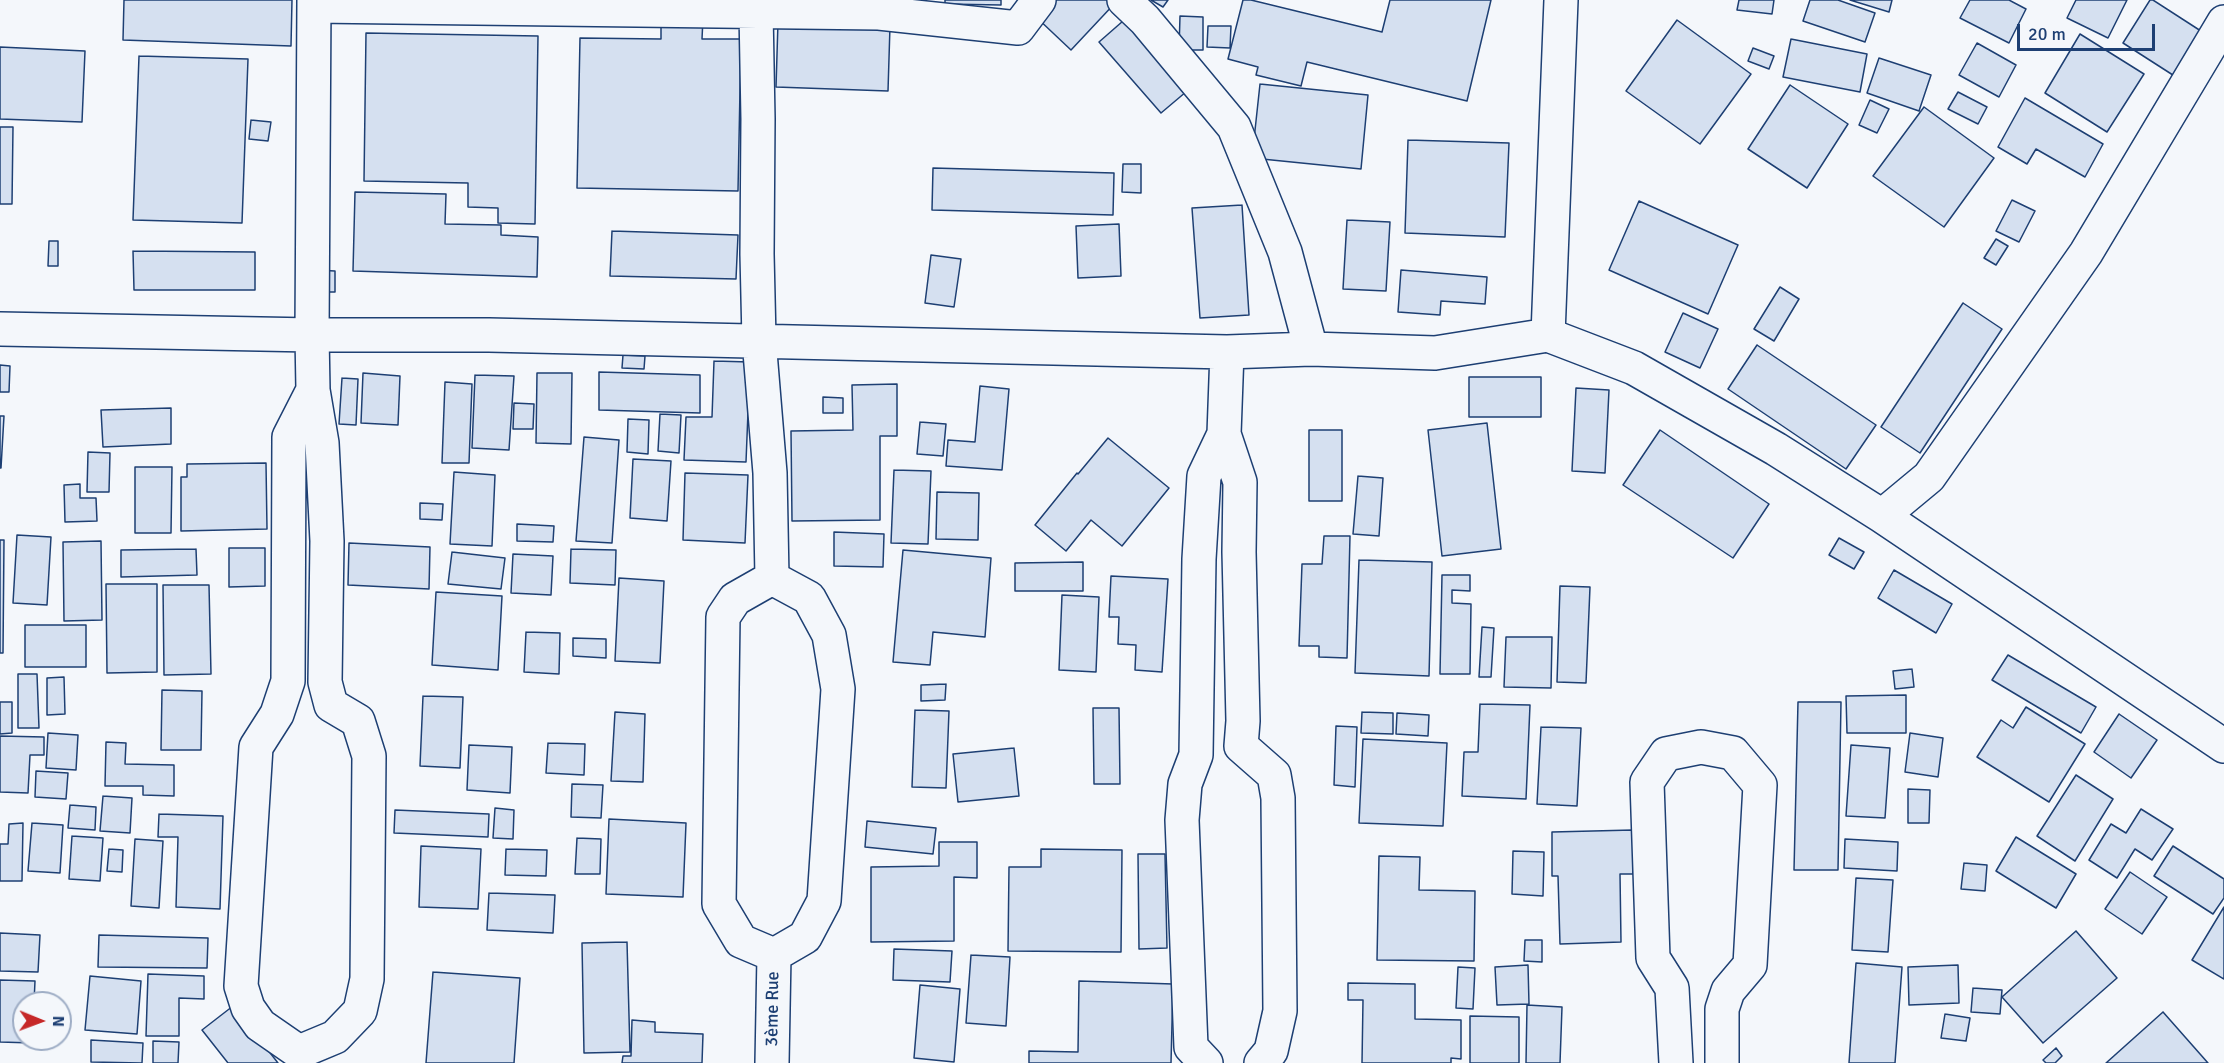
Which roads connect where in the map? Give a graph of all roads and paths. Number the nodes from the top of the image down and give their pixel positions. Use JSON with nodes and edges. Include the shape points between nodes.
{"nodes":[{"id":1,"x":1039,"y":0,"type":"edge"},
{"id":2,"x":1124,"y":0,"type":"edge"},
{"id":3,"x":1561,"y":0,"type":"edge"},
{"id":4,"x":2220,"y":0,"type":"edge"},
{"id":5,"x":2224,"y":2,"type":"edge"},
{"id":6,"x":314,"y":3,"type":"edge"},
{"id":7,"x":756,"y":11,"type":"junction"},
{"id":8,"x":2224,"y":22,"type":"edge"},
{"id":9,"x":0,"y":329,"type":"edge"},
{"id":10,"x":312,"y":335,"type":"junction"},
{"id":11,"x":1548,"y":335,"type":"junction"},
{"id":12,"x":759,"y":340,"type":"junction"},
{"id":13,"x":1311,"y":349,"type":"junction"},
{"id":14,"x":1227,"y":352,"type":"junction"},
{"id":15,"x":313,"y":390,"type":"junction"},
{"id":16,"x":1224,"y":434,"type":"junction"},
{"id":17,"x":1882,"y":516,"type":"junction"},
{"id":18,"x":772,"y":578,"type":"junction"},
{"id":19,"x":288,"y":681,"type":"junction"},
{"id":20,"x":325,"y":682,"type":"junction"},
{"id":21,"x":1198,"y":719,"type":"junction"},
{"id":22,"x":1243,"y":721,"type":"junction"},
{"id":23,"x":2224,"y":746,"type":"edge"},
{"id":24,"x":774,"y":955,"type":"junction"},
{"id":25,"x":1673,"y":1009,"type":"junction"},
{"id":26,"x":1722,"y":1010,"type":"junction"},
{"id":27,"x":299,"y":1058,"type":"edge"},
{"id":28,"x":772,"y":1063,"type":"edge"},
{"id":29,"x":1206,"y":1063,"type":"edge"},
{"id":30,"x":1262,"y":1063,"type":"edge"},
{"id":31,"x":1676,"y":1063,"type":"edge"},
{"id":32,"x":1722,"y":1063,"type":"edge"}],
"edges":[{"from":1,"to":7,"type":"street","via":[[1018,28],[879,13]]},
{"from":2,"to":13,"type":"street","via":[[1234,127],[1285,252]]},
{"from":3,"to":11,"type":"street"},
{"from":4,"to":5,"type":"street"},
{"from":6,"to":7,"type":"street"},
{"from":6,"to":10,"type":"street"},
{"from":7,"to":12,"type":"street"},
{"from":8,"to":17,"type":"street","via":[[2079,263],[1929,477]]},
{"from":9,"to":10,"type":"street"},
{"from":10,"to":12,"type":"street"},
{"from":10,"to":15,"type":"street"},
{"from":11,"to":13,"type":"street","via":[[1435,353]]},
{"from":11,"to":17,"type":"street","via":[[1634,368],[1776,449]]},
{"from":12,"to":14,"type":"street"},
{"from":12,"to":18,"type":"street","via":[[770,473]]},
{"from":13,"to":14,"type":"street"},
{"from":14,"to":16,"type":"street"},
{"from":15,"to":19,"type":"street","via":[[289,437]]},
{"from":15,"to":20,"type":"street","via":[[322,443],[327,541]]},
{"from":16,"to":21,"type":"street","via":[[1204,476]]},
{"from":16,"to":22,"type":"street","via":[[1240,482]]},
{"from":17,"to":23,"type":"street"},
{"from":18,"to":24,"type":"street","via":[[809,598],[829,635],[838,689],[824,901],[805,937]]},
{"from":18,"to":24,"type":"street","via":[[735,599],[723,617],[719,904],[741,941]]},
{"from":19,"to":20,"type":"street"},
{"from":19,"to":27,"type":"street","via":[[277,714],[256,747],[242,986],[248,1008],[260,1025]]},
{"from":20,"to":27,"type":"street","via":[[331,705],[358,721],[369,756],[367,979],[360,1011],[335,1037]]},
{"from":21,"to":22,"type":"street"},
{"from":21,"to":29,"type":"street","via":[[1196,755],[1185,784],[1182,820],[1191,1047]]},
{"from":22,"to":30,"type":"street","via":[[1241,746],[1274,775],[1278,798],[1280,1011],[1271,1052]]},
{"from":24,"to":28,"type":"street","name":"3ème Rue"},
{"from":25,"to":26,"type":"street"},
{"from":25,"to":26,"type":"street","via":[[1672,988],[1653,958],[1647,782],[1666,754],[1701,747],[1733,753],[1760,785],[1750,965],[1728,991]]},
{"from":25,"to":31,"type":"street"},
{"from":26,"to":32,"type":"street"}]}
